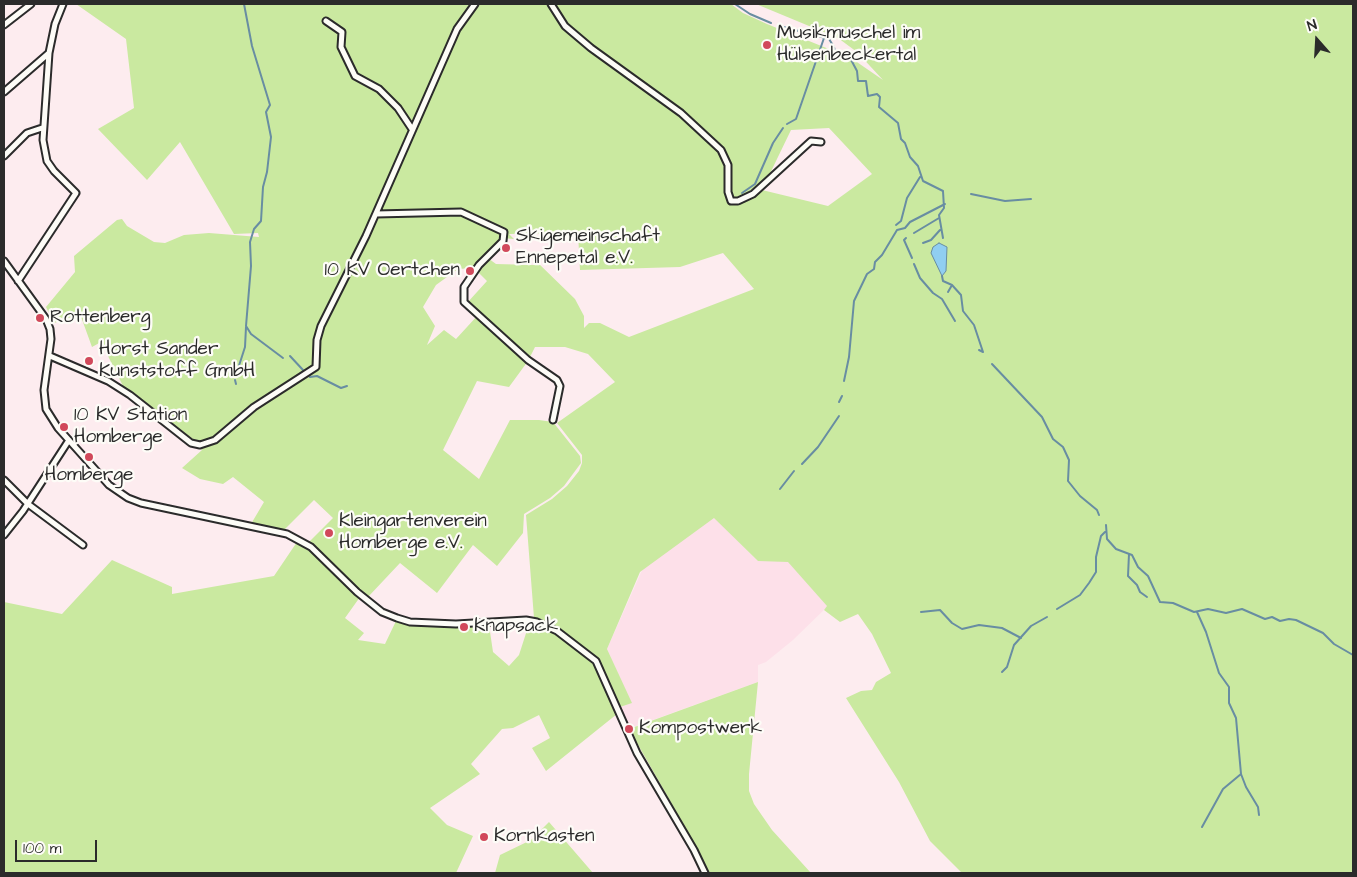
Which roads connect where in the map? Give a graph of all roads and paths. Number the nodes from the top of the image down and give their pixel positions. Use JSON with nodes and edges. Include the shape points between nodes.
{"nodes":[{"id":1,"x":31,"y":4,"type":"edge"},
{"id":2,"x":63,"y":4,"type":"edge"},
{"id":3,"x":475,"y":4,"type":"edge"},
{"id":4,"x":551,"y":4,"type":"edge"},
{"id":5,"x":326,"y":21,"type":"dead end"},
{"id":6,"x":4,"y":25,"type":"edge"},
{"id":7,"x":49,"y":54,"type":"junction"},
{"id":8,"x":4,"y":92,"type":"edge"},
{"id":9,"x":42,"y":128,"type":"junction"},
{"id":10,"x":412,"y":130,"type":"junction"},
{"id":11,"x":821,"y":142,"type":"dead end"},
{"id":12,"x":4,"y":156,"type":"edge"},
{"id":13,"x":376,"y":214,"type":"junction"},
{"id":14,"x":4,"y":261,"type":"edge"},
{"id":15,"x":18,"y":281,"type":"junction"},
{"id":16,"x":50,"y":356,"type":"junction"},
{"id":17,"x":553,"y":420,"type":"dead end"},
{"id":18,"x":69,"y":440,"type":"junction"},
{"id":19,"x":4,"y":480,"type":"edge"},
{"id":20,"x":28,"y":504,"type":"junction"},
{"id":21,"x":4,"y":535,"type":"edge"},
{"id":22,"x":83,"y":545,"type":"dead end"},
{"id":23,"x":705,"y":873,"type":"edge"}],
"edges":[{"from":1,"to":6,"type":"street"},
{"from":2,"to":7,"type":"street"},
{"from":3,"to":10,"type":"street","via":[[457,29]]},
{"from":4,"to":11,"type":"street","via":[[565,26],[681,113],[721,150],[728,165],[731,201],[753,194],[811,141]]},
{"from":5,"to":10,"type":"street","via":[[342,32],[341,47],[354,76],[380,89]]},
{"from":7,"to":8,"type":"street"},
{"from":7,"to":9,"type":"street"},
{"from":9,"to":12,"type":"street","via":[[27,133]]},
{"from":9,"to":15,"type":"street","via":[[48,160],[60,179],[76,193]]},
{"from":10,"to":13,"type":"street"},
{"from":13,"to":16,"type":"street","via":[[321,326],[316,367],[254,407],[208,444],[191,443],[108,380]]},
{"from":13,"to":17,"type":"street","via":[[461,212],[504,232],[503,241],[479,265],[464,287],[464,302],[528,360],[557,380],[560,386]]},
{"from":14,"to":15,"type":"street"},
{"from":15,"to":16,"type":"street","via":[[46,319],[50,329]]},
{"from":16,"to":18,"type":"street","via":[[44,390],[45,405]]},
{"from":18,"to":20,"type":"street"},
{"from":18,"to":23,"type":"street","via":[[109,485],[128,498],[287,534],[311,547],[357,592],[382,612],[396,618],[410,622],[456,624],[531,620],[568,639],[596,661],[637,753]]},
{"from":19,"to":20,"type":"street"},
{"from":20,"to":21,"type":"street"},
{"from":20,"to":22,"type":"street"}]}
